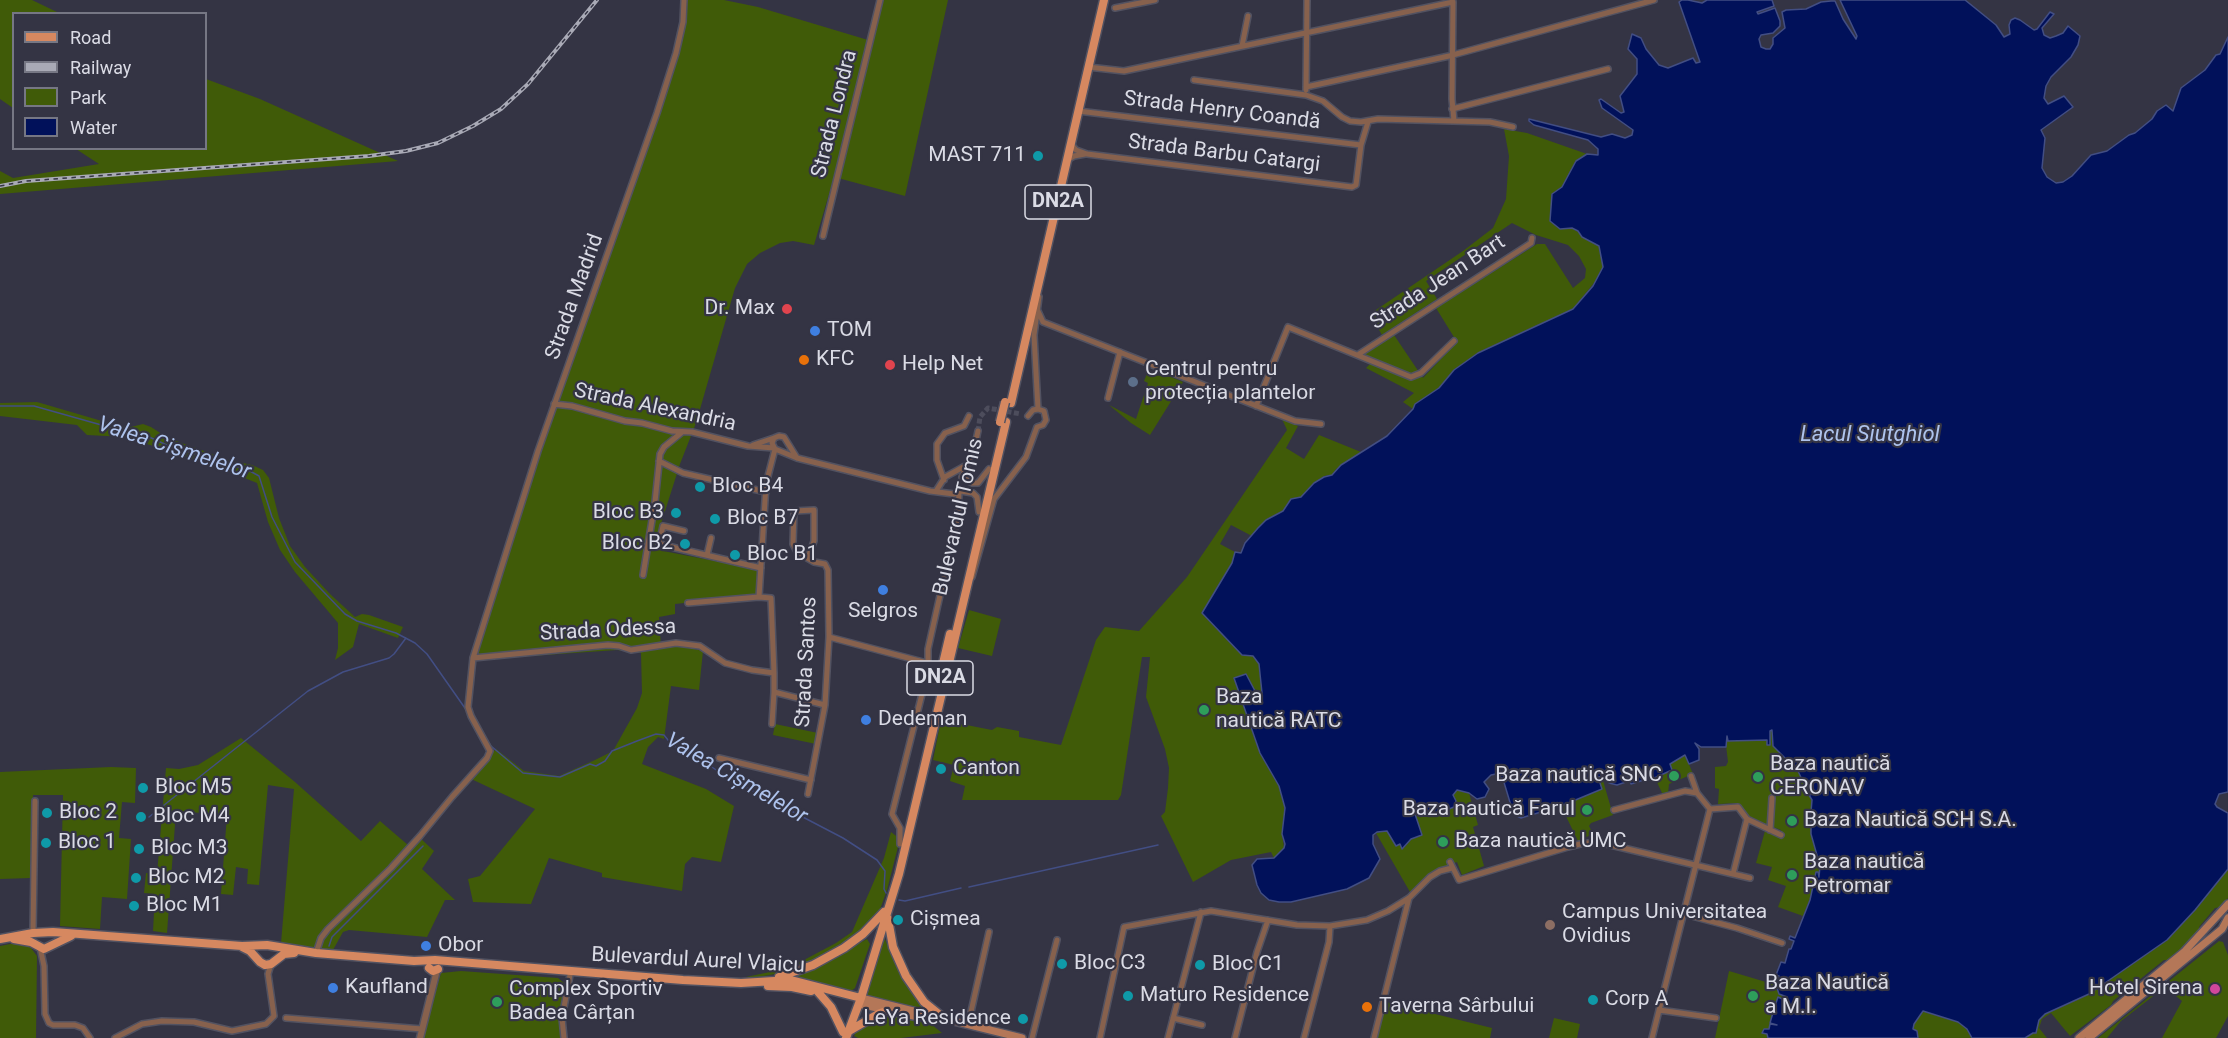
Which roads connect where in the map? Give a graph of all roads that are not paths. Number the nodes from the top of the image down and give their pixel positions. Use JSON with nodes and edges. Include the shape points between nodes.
{"nodes":[{"id":1,"x":684,"y":0,"type":"edge"},
{"id":2,"x":880,"y":0,"type":"edge"},
{"id":3,"x":1102,"y":0,"type":"edge"},
{"id":4,"x":1155,"y":0,"type":"edge"},
{"id":5,"x":1307,"y":0,"type":"edge"},
{"id":6,"x":1654,"y":0,"type":"edge"},
{"id":7,"x":1453,"y":1,"type":"edge"},
{"id":8,"x":1114,"y":8,"type":"dead end"},
{"id":9,"x":1248,"y":16,"type":"dead end"},
{"id":10,"x":1306,"y":32,"type":"junction"},
{"id":11,"x":1242,"y":46,"type":"junction"},
{"id":12,"x":1452,"y":55,"type":"junction"},
{"id":13,"x":1088,"y":67,"type":"junction"},
{"id":14,"x":1608,"y":69,"type":"dead end"},
{"id":15,"x":1194,"y":80,"type":"dead end"},
{"id":16,"x":1306,"y":87,"type":"junction"},
{"id":17,"x":1306,"y":95,"type":"junction"},
{"id":18,"x":1452,"y":109,"type":"junction"},
{"id":19,"x":1078,"y":111,"type":"junction"},
{"id":20,"x":1454,"y":121,"type":"junction"},
{"id":21,"x":1368,"y":122,"type":"junction"},
{"id":22,"x":1513,"y":127,"type":"dead end"},
{"id":23,"x":1071,"y":144,"type":"junction"},
{"id":24,"x":1361,"y":145,"type":"junction"},
{"id":25,"x":1087,"y":154,"type":"junction"},
{"id":26,"x":1067,"y":160,"type":"junction"},
{"id":27,"x":823,"y":236,"type":"dead end"},
{"id":28,"x":1532,"y":238,"type":"dead end"},
{"id":29,"x":1045,"y":257,"type":"junction"},
{"id":30,"x":1037,"y":309,"type":"junction"},
{"id":31,"x":1044,"y":322,"type":"junction"},
{"id":32,"x":1035,"y":327,"type":"junction"},
{"id":33,"x":1454,"y":341,"type":"dead end"},
{"id":34,"x":1120,"y":352,"type":"junction"},
{"id":35,"x":1359,"y":354,"type":"junction"},
{"id":36,"x":1108,"y":398,"type":"dead end"},
{"id":37,"x":1008,"y":402,"type":"junction"},
{"id":38,"x":554,"y":404,"type":"junction"},
{"id":39,"x":1256,"y":406,"type":"junction"},
{"id":40,"x":1038,"y":409,"type":"junction"},
{"id":41,"x":1021,"y":414,"type":"tunnel mouth"},
{"id":42,"x":969,"y":416,"type":"dead end"},
{"id":43,"x":1003,"y":422,"type":"junction"},
{"id":44,"x":1031,"y":422,"type":"junction"},
{"id":45,"x":1321,"y":424,"type":"dead end"},
{"id":46,"x":978,"y":431,"type":"tunnel mouth"},
{"id":47,"x":681,"y":433,"type":"junction"},
{"id":48,"x":774,"y":438,"type":"junction"},
{"id":49,"x":787,"y":444,"type":"junction"},
{"id":50,"x":748,"y":446,"type":"junction"},
{"id":51,"x":776,"y":449,"type":"junction"},
{"id":52,"x":797,"y":458,"type":"junction"},
{"id":53,"x":659,"y":461,"type":"junction"},
{"id":54,"x":940,"y":465,"type":"junction"},
{"id":55,"x":964,"y":466,"type":"junction"},
{"id":56,"x":989,"y":469,"type":"junction"},
{"id":57,"x":953,"y":473,"type":"junction"},
{"id":58,"x":962,"y":478,"type":"junction"},
{"id":59,"x":943,"y":481,"type":"junction"},
{"id":60,"x":936,"y":491,"type":"junction"},
{"id":61,"x":766,"y":492,"type":"junction"},
{"id":62,"x":960,"y":492,"type":"junction"},
{"id":63,"x":950,"y":493,"type":"junction"},
{"id":64,"x":959,"y":504,"type":"junction"},
{"id":65,"x":979,"y":512,"type":"junction"},
{"id":66,"x":684,"y":531,"type":"dead end"},
{"id":67,"x":711,"y":538,"type":"dead end"},
{"id":68,"x":707,"y":555,"type":"junction"},
{"id":69,"x":808,"y":558,"type":"junction"},
{"id":70,"x":761,"y":568,"type":"junction"},
{"id":71,"x":643,"y":575,"type":"dead end"},
{"id":72,"x":967,"y":586,"type":"junction"},
{"id":73,"x":759,"y":597,"type":"junction"},
{"id":74,"x":688,"y":603,"type":"dead end"},
{"id":75,"x":829,"y":637,"type":"junction"},
{"id":76,"x":473,"y":658,"type":"junction"},
{"id":77,"x":927,"y":663,"type":"junction"},
{"id":78,"x":774,"y":673,"type":"junction"},
{"id":79,"x":774,"y":692,"type":"junction"},
{"id":80,"x":825,"y":705,"type":"junction"},
{"id":81,"x":772,"y":724,"type":"dead end"},
{"id":82,"x":719,"y":758,"type":"dead end"},
{"id":83,"x":1691,"y":776,"type":"dead end"},
{"id":84,"x":811,"y":780,"type":"junction"},
{"id":85,"x":1696,"y":793,"type":"junction"},
{"id":86,"x":808,"y":794,"type":"dead end"},
{"id":87,"x":1772,"y":798,"type":"dead end"},
{"id":88,"x":35,"y":801,"type":"dead end"},
{"id":89,"x":1710,"y":809,"type":"junction"},
{"id":90,"x":1614,"y":810,"type":"dead end"},
{"id":91,"x":1748,"y":819,"type":"junction"},
{"id":92,"x":1770,"y":830,"type":"junction"},
{"id":93,"x":1780,"y":835,"type":"dead end"},
{"id":94,"x":900,"y":844,"type":"junction"},
{"id":95,"x":1696,"y":865,"type":"junction"},
{"id":96,"x":1733,"y":874,"type":"junction"},
{"id":97,"x":1750,"y":878,"type":"dead end"},
{"id":98,"x":1409,"y":898,"type":"junction"},
{"id":99,"x":2228,"y":904,"type":"edge"},
{"id":100,"x":1201,"y":912,"type":"junction"},
{"id":101,"x":886,"y":913,"type":"junction"},
{"id":102,"x":1684,"y":914,"type":"junction"},
{"id":103,"x":1268,"y":920,"type":"junction"},
{"id":104,"x":2212,"y":921,"type":"junction"},
{"id":105,"x":2226,"y":921,"type":"edge"},
{"id":106,"x":1330,"y":926,"type":"junction"},
{"id":107,"x":2218,"y":931,"type":"junction"},
{"id":108,"x":989,"y":932,"type":"dead end"},
{"id":109,"x":76,"y":935,"type":"junction"},
{"id":110,"x":2,"y":938,"type":"edge"},
{"id":111,"x":44,"y":940,"type":"junction"},
{"id":112,"x":1057,"y":940,"type":"dead end"},
{"id":113,"x":1782,"y":943,"type":"dead end"},
{"id":114,"x":242,"y":946,"type":"junction"},
{"id":115,"x":266,"y":947,"type":"junction"},
{"id":116,"x":316,"y":952,"type":"junction"},
{"id":117,"x":259,"y":961,"type":"junction"},
{"id":118,"x":272,"y":963,"type":"junction"},
{"id":119,"x":434,"y":966,"type":"junction"},
{"id":120,"x":268,"y":974,"type":"junction"},
{"id":121,"x":570,"y":975,"type":"junction"},
{"id":122,"x":753,"y":982,"type":"junction"},
{"id":123,"x":818,"y":992,"type":"junction"},
{"id":124,"x":857,"y":1000,"type":"junction"},
{"id":125,"x":1659,"y":1010,"type":"junction"},
{"id":126,"x":887,"y":1011,"type":"junction"},
{"id":127,"x":286,"y":1018,"type":"dead end"},
{"id":128,"x":1173,"y":1018,"type":"junction"},
{"id":129,"x":1716,"y":1018,"type":"dead end"},
{"id":130,"x":945,"y":1019,"type":"junction"},
{"id":131,"x":968,"y":1025,"type":"junction"},
{"id":132,"x":1202,"y":1025,"type":"dead end"},
{"id":133,"x":422,"y":1029,"type":"junction"},
{"id":134,"x":844,"y":1035,"type":"edge"},
{"id":135,"x":90,"y":1038,"type":"edge"},
{"id":136,"x":115,"y":1038,"type":"edge"},
{"id":137,"x":420,"y":1038,"type":"edge"},
{"id":138,"x":564,"y":1038,"type":"edge"},
{"id":139,"x":1005,"y":1038,"type":"edge"},
{"id":140,"x":1022,"y":1038,"type":"edge"},
{"id":141,"x":1032,"y":1038,"type":"edge"},
{"id":142,"x":1100,"y":1038,"type":"edge"},
{"id":143,"x":1168,"y":1038,"type":"edge"},
{"id":144,"x":1235,"y":1038,"type":"edge"},
{"id":145,"x":1304,"y":1038,"type":"edge"},
{"id":146,"x":1374,"y":1038,"type":"edge"},
{"id":147,"x":1652,"y":1038,"type":"edge"},
{"id":148,"x":2079,"y":1038,"type":"edge"},
{"id":149,"x":2089,"y":1038,"type":"edge"}],
"edges":[{"from":1,"to":38,"type":"street","name":"Strada Madrid","via":[[676,53],[657,113]]},
{"from":2,"to":27,"type":"street","name":"Strada Londra"},
{"from":3,"to":13,"type":"main road","name":"Bulevardul Tomis","number":"DN2A"},
{"from":3,"to":37,"type":"main road","name":"Bulevardul Tomis","number":"DN2A"},
{"from":4,"to":8,"type":"street"},
{"from":5,"to":10,"type":"street"},
{"from":6,"to":12,"type":"street"},
{"from":7,"to":10,"type":"street"},
{"from":7,"to":12,"type":"street"},
{"from":9,"to":11,"type":"street"},
{"from":10,"to":11,"type":"street"},
{"from":10,"to":16,"type":"street"},
{"from":11,"to":13,"type":"street","via":[[1124,71]]},
{"from":12,"to":16,"type":"street"},
{"from":12,"to":18,"type":"street"},
{"from":13,"to":19,"type":"main road","name":"Bulevardul Tomis","number":"DN2A"},
{"from":14,"to":18,"type":"street"},
{"from":15,"to":17,"type":"street"},
{"from":16,"to":17,"type":"street"},
{"from":17,"to":21,"type":"street","via":[[1323,100],[1346,120]]},
{"from":18,"to":20,"type":"street"},
{"from":19,"to":23,"type":"main road","name":"Bulevardul Tomis","number":"DN2A"},
{"from":19,"to":24,"type":"street","name":"Strada Henry Coandă"},
{"from":20,"to":21,"type":"street"},
{"from":20,"to":22,"type":"street"},
{"from":21,"to":24,"type":"street"},
{"from":23,"to":25,"type":"street","name":"Strada Barbu Catargi"},
{"from":23,"to":26,"type":"main road","name":"Bulevardul Tomis","number":"DN2A"},
{"from":24,"to":25,"type":"street","name":"Strada Barbu Catargi","via":[[1356,185],[1352,188]]},
{"from":25,"to":26,"type":"street","name":"Strada Barbu Catargi"},
{"from":26,"to":29,"type":"main road","name":"Bulevardul Tomis","number":"DN2A"},
{"from":28,"to":35,"type":"street","name":"Strada Jean Bart","via":[[1531,243]]},
{"from":29,"to":30,"type":"street"},
{"from":29,"to":37,"type":"main road","name":"Bulevardul Tomis","number":"DN2A"},
{"from":30,"to":31,"type":"street"},
{"from":30,"to":32,"type":"street"},
{"from":31,"to":32,"type":"street"},
{"from":31,"to":34,"type":"street"},
{"from":32,"to":40,"type":"street"},
{"from":33,"to":35,"type":"street","via":[[1421,373],[1411,377]]},
{"from":34,"to":36,"type":"street"},
{"from":34,"to":39,"type":"street"},
{"from":35,"to":39,"type":"street","via":[[1288,327]]},
{"from":37,"to":43,"type":"main road","name":"Bulevardul Tomis","number":"DN2A"},
{"from":38,"to":47,"type":"street","name":"Strada Alexandria"},
{"from":38,"to":76,"type":"street","name":"Strada Madrid"},
{"from":39,"to":45,"type":"street","via":[[1295,421]]},
{"from":40,"to":44,"type":"street","via":[[1031,411]]},
{"from":40,"to":44,"type":"street","via":[[1047,417],[1043,425]]},
{"from":41,"to":44,"type":"street"},
{"from":42,"to":54,"type":"street","via":[[964,426],[945,433],[936,444]]},
{"from":43,"to":56,"type":"main road","name":"Bulevardul Tomis","number":"DN2A"},
{"from":43,"to":72,"type":"main road","name":"Bulevardul Tomis","number":"DN2A"},
{"from":44,"to":72,"type":"street","via":[[1026,457],[994,499],[976,568]]},
{"from":46,"to":55,"type":"street"},
{"from":47,"to":50,"type":"street","name":"Strada Alexandria","via":[[692,432]]},
{"from":47,"to":53,"type":"street","via":[[664,447]]},
{"from":48,"to":49,"type":"street","via":[[784,437]]},
{"from":48,"to":50,"type":"street","name":"Strada Alexandria"},
{"from":48,"to":51,"type":"street"},
{"from":49,"to":51,"type":"street"},
{"from":49,"to":52,"type":"street"},
{"from":50,"to":51,"type":"street","name":"Strada Alexandria"},
{"from":51,"to":52,"type":"street","name":"Strada Alexandria"},
{"from":51,"to":61,"type":"street"},
{"from":52,"to":60,"type":"street","name":"Strada Alexandria"},
{"from":53,"to":61,"type":"street","via":[[682,473]]},
{"from":53,"to":71,"type":"street"},
{"from":54,"to":57,"type":"street"},
{"from":54,"to":59,"type":"street"},
{"from":55,"to":57,"type":"street"},
{"from":55,"to":58,"type":"street"},
{"from":56,"to":58,"type":"street","via":[[978,483]]},
{"from":56,"to":65,"type":"main road","name":"Bulevardul Tomis","number":"DN2A"},
{"from":57,"to":58,"type":"street"},
{"from":57,"to":59,"type":"street"},
{"from":58,"to":62,"type":"street","via":[[964,486]]},
{"from":59,"to":60,"type":"street"},
{"from":59,"to":63,"type":"street"},
{"from":60,"to":63,"type":"street","name":"Strada Alexandria"},
{"from":61,"to":70,"type":"street"},
{"from":62,"to":63,"type":"street"},
{"from":62,"to":64,"type":"street"},
{"from":62,"to":65,"type":"street","via":[[975,495]]},
{"from":63,"to":64,"type":"street"},
{"from":64,"to":77,"type":"street"},
{"from":65,"to":94,"type":"main road","name":"Bulevardul Tomis","number":"DN2A"},
{"from":66,"to":68,"type":"street","via":[[663,526],[658,544]]},
{"from":67,"to":68,"type":"street"},
{"from":68,"to":70,"type":"street"},
{"from":69,"to":69,"type":"street","via":[[797,552],[793,544],[794,511],[814,510],[814,542]]},
{"from":69,"to":75,"type":"street","name":"Strada Santos","via":[[827,567]]},
{"from":70,"to":73,"type":"street"},
{"from":72,"to":101,"type":"main road","name":"Bulevardul Tomis","number":"DN2A"},
{"from":73,"to":74,"type":"street"},
{"from":73,"to":78,"type":"street","via":[[772,600]]},
{"from":75,"to":77,"type":"street"},
{"from":75,"to":80,"type":"street","name":"Strada Santos"},
{"from":76,"to":78,"type":"street","name":"Strada Odessa","via":[[608,645],[631,650],[676,643],[700,646],[725,663]]},
{"from":76,"to":116,"type":"street","name":"Strada Madrid","via":[[468,707],[490,751],[488,758],[391,868],[328,930]]},
{"from":77,"to":94,"type":"street","via":[[892,814],[900,828]]},
{"from":78,"to":79,"type":"street"},
{"from":79,"to":80,"type":"street"},
{"from":79,"to":81,"type":"street"},
{"from":80,"to":84,"type":"street","name":"Strada Santos"},
{"from":82,"to":84,"type":"street"},
{"from":83,"to":85,"type":"street"},
{"from":84,"to":86,"type":"street","name":"Strada Santos"},
{"from":85,"to":89,"type":"street"},
{"from":85,"to":90,"type":"street","via":[[1685,791]]},
{"from":87,"to":92,"type":"street"},
{"from":88,"to":111,"type":"street"},
{"from":89,"to":91,"type":"street","via":[[1738,807]]},
{"from":89,"to":95,"type":"street"},
{"from":91,"to":92,"type":"street"},
{"from":91,"to":96,"type":"street"},
{"from":92,"to":93,"type":"street"},
{"from":94,"to":101,"type":"main road","name":"Bulevardul Tomis","number":"DN2A"},
{"from":95,"to":96,"type":"street"},
{"from":95,"to":98,"type":"street","via":[[1602,843],[1584,843],[1459,880],[1451,865],[1430,877]]},
{"from":95,"to":102,"type":"street"},
{"from":96,"to":97,"type":"street"},
{"from":98,"to":106,"type":"street","via":[[1367,920]]},
{"from":98,"to":146,"type":"street"},
{"from":99,"to":104,"type":"main road"},
{"from":100,"to":103,"type":"street","via":[[1221,911]]},
{"from":100,"to":128,"type":"street"},
{"from":100,"to":142,"type":"street","via":[[1124,927]]},
{"from":101,"to":122,"type":"main road","via":[[855,940],[813,965],[789,975]]},
{"from":101,"to":124,"type":"main road","name":"Bulevardul Tomis","number":"DN2A"},
{"from":101,"to":130,"type":"main road","via":[[889,933],[906,976],[924,1002]]},
{"from":102,"to":113,"type":"street"},
{"from":102,"to":125,"type":"street"},
{"from":103,"to":106,"type":"street"},
{"from":103,"to":144,"type":"street"},
{"from":104,"to":105,"type":"main road"},
{"from":104,"to":107,"type":"main road","via":[[2213,929]]},
{"from":104,"to":148,"type":"main road","via":[[2184,952]]},
{"from":105,"to":107,"type":"main road"},
{"from":106,"to":145,"type":"street"},
{"from":107,"to":149,"type":"main road"},
{"from":108,"to":131,"type":"street"},
{"from":109,"to":111,"type":"main road","name":"Bulevardul Aurel Vlaicu"},
{"from":109,"to":111,"type":"main road","name":"Bulevardul Aurel Vlaicu"},
{"from":109,"to":114,"type":"main road","name":"Bulevardul Aurel Vlaicu"},
{"from":110,"to":111,"type":"main road","name":"Bulevardul Aurel Vlaicu"},
{"from":110,"to":111,"type":"main road","name":"Bulevardul Aurel Vlaicu"},
{"from":111,"to":135,"type":"street","via":[[45,1014],[49,1023],[75,1025]]},
{"from":112,"to":141,"type":"street"},
{"from":114,"to":115,"type":"main road","name":"Bulevardul Aurel Vlaicu"},
{"from":114,"to":117,"type":"main road"},
{"from":115,"to":116,"type":"main road","name":"Bulevardul Aurel Vlaicu"},
{"from":115,"to":117,"type":"main road","via":[[257,952]]},
{"from":115,"to":118,"type":"main road","via":[[276,952]]},
{"from":116,"to":118,"type":"main road","name":"Bulevardul Aurel Vlaicu","via":[[284,954]]},
{"from":116,"to":119,"type":"main road","name":"Bulevardul Aurel Vlaicu"},
{"from":117,"to":118,"type":"main road","via":[[265,965]]},
{"from":117,"to":120,"type":"street"},
{"from":118,"to":120,"type":"street"},
{"from":119,"to":121,"type":"main road","name":"Bulevardul Aurel Vlaicu"},
{"from":119,"to":122,"type":"main road","name":"Bulevardul Aurel Vlaicu"},
{"from":119,"to":133,"type":"street"},
{"from":120,"to":136,"type":"street","via":[[274,1016],[266,1024],[238,1030],[172,1020],[142,1024]]},
{"from":121,"to":123,"type":"main road","name":"Bulevardul Aurel Vlaicu","via":[[698,985],[792,987]]},
{"from":121,"to":138,"type":"street","via":[[562,1018]]},
{"from":122,"to":124,"type":"main road","name":"Bulevardul Aurel Vlaicu","via":[[791,980]]},
{"from":123,"to":124,"type":"main road","name":"Bulevardul Aurel Vlaicu"},
{"from":123,"to":134,"type":"main road","via":[[831,1007]]},
{"from":124,"to":126,"type":"main road","name":"Bulevardul Aurel Vlaicu"},
{"from":124,"to":130,"type":"main road","name":"Bulevardul Aurel Vlaicu"},
{"from":124,"to":134,"type":"main road","name":"Bulevardul Tomis","number":"DN2A"},
{"from":125,"to":129,"type":"street"},
{"from":125,"to":147,"type":"street"},
{"from":126,"to":134,"type":"main road"},
{"from":126,"to":139,"type":"main road","name":"Bulevardul Aurel Vlaicu"},
{"from":127,"to":133,"type":"street"},
{"from":128,"to":132,"type":"street"},
{"from":128,"to":143,"type":"street"},
{"from":130,"to":131,"type":"main road","name":"Bulevardul Aurel Vlaicu"},
{"from":131,"to":140,"type":"main road","name":"Bulevardul Aurel Vlaicu"},
{"from":133,"to":137,"type":"street"}]}
